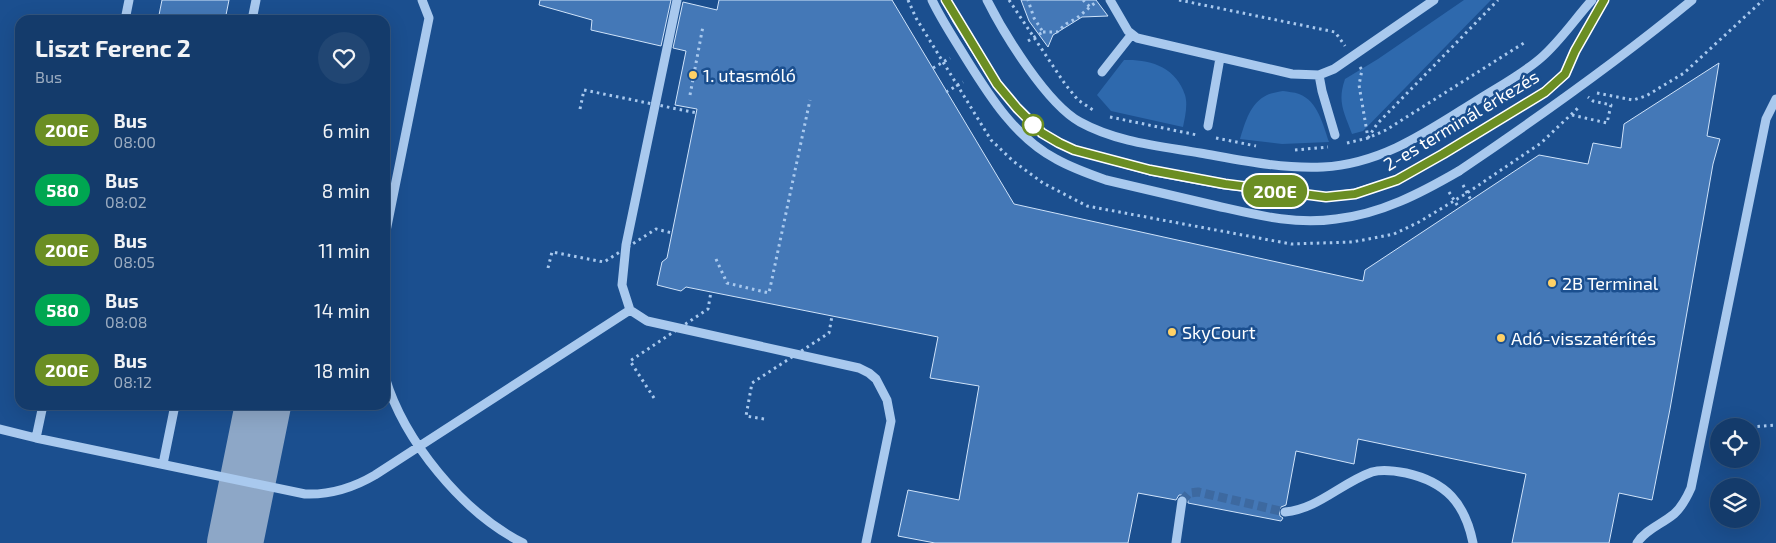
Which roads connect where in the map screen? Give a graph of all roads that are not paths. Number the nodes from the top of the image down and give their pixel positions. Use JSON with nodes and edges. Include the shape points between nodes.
{"nodes":[{"id":1,"x":129,"y":0,"type":"edge"},
{"id":2,"x":256,"y":0,"type":"edge"},
{"id":3,"x":422,"y":0,"type":"edge"},
{"id":4,"x":677,"y":0,"type":"edge"},
{"id":5,"x":932,"y":0,"type":"edge"},
{"id":6,"x":946,"y":0,"type":"edge"},
{"id":7,"x":987,"y":0,"type":"edge"},
{"id":8,"x":1110,"y":0,"type":"edge"},
{"id":9,"x":1434,"y":0,"type":"edge"},
{"id":10,"x":1592,"y":0,"type":"edge"},
{"id":11,"x":1604,"y":0,"type":"edge"},
{"id":12,"x":1692,"y":0,"type":"edge"},
{"id":13,"x":126,"y":15,"type":"edge"},
{"id":14,"x":253,"y":15,"type":"edge"},
{"id":15,"x":1132,"y":34,"type":"junction"},
{"id":16,"x":1220,"y":58,"type":"junction"},
{"id":17,"x":1102,"y":72,"type":"dead end"},
{"id":18,"x":1319,"y":75,"type":"junction"},
{"id":19,"x":1776,"y":99,"type":"edge"},
{"id":20,"x":1208,"y":126,"type":"dead end"},
{"id":21,"x":1336,"y":135,"type":"dead end"},
{"id":22,"x":390,"y":211,"type":"edge"},
{"id":23,"x":630,"y":310,"type":"junction"},
{"id":24,"x":390,"y":390,"type":"edge"},
{"id":25,"x":42,"y":410,"type":"edge"},
{"id":26,"x":174,"y":410,"type":"edge"},
{"id":27,"x":0,"y":429,"type":"edge"},
{"id":28,"x":36,"y":438,"type":"junction"},
{"id":29,"x":419,"y":446,"type":"junction"},
{"id":30,"x":163,"y":464,"type":"junction"},
{"id":31,"x":1182,"y":502,"type":"dead end"},
{"id":32,"x":1285,"y":512,"type":"tunnel mouth"},
{"id":33,"x":523,"y":543,"type":"edge"},
{"id":34,"x":866,"y":543,"type":"edge"},
{"id":35,"x":1176,"y":543,"type":"edge"},
{"id":36,"x":1473,"y":543,"type":"edge"},
{"id":37,"x":1637,"y":543,"type":"edge"}],
"edges":[{"from":1,"to":13,"type":"street"},
{"from":2,"to":14,"type":"street"},
{"from":3,"to":22,"type":"street","via":[[428,18]]},
{"from":4,"to":23,"type":"street","via":[[626,245],[622,284]]},
{"from":5,"to":12,"type":"street","bridge":true,"via":[[1000,110],[1054,159],[1106,180],[1307,222],[1353,217],[1393,205],[1459,171],[1650,35]]},
{"from":6,"to":11,"type":"street","name":"2-es terminál érkezés","via":[[997,84],[1042,133],[1059,143],[1150,170],[1326,197],[1355,194],[1397,180],[1545,92],[1565,74]]},
{"from":7,"to":10,"type":"street","name":"2-es terminál érkezés","via":[[1047,93],[1080,122],[1123,140],[1272,166],[1323,167],[1374,158],[1406,144],[1524,71],[1542,57]]},
{"from":8,"to":15,"type":"street"},
{"from":9,"to":18,"type":"street","via":[[1334,69]]},
{"from":15,"to":16,"type":"street","via":[[1137,38]]},
{"from":15,"to":17,"type":"street"},
{"from":16,"to":18,"type":"street","via":[[1292,74]]},
{"from":16,"to":20,"type":"street"},
{"from":18,"to":21,"type":"street"},
{"from":19,"to":37,"type":"street","via":[[1766,119],[1691,488],[1675,514]]},
{"from":23,"to":29,"type":"street"},
{"from":23,"to":34,"type":"street","via":[[647,321],[859,368],[876,379],[887,400],[891,421]]},
{"from":24,"to":29,"type":"street"},
{"from":25,"to":28,"type":"street"},
{"from":26,"to":30,"type":"street"},
{"from":27,"to":28,"type":"street"},
{"from":28,"to":30,"type":"street"},
{"from":29,"to":30,"type":"street","via":[[362,482],[321,494],[305,494]]},
{"from":29,"to":33,"type":"street","via":[[453,489],[484,518]]},
{"from":31,"to":35,"type":"street"},
{"from":32,"to":36,"type":"street","via":[[1311,506],[1374,472],[1398,472],[1424,478],[1453,498],[1462,511]]}]}
